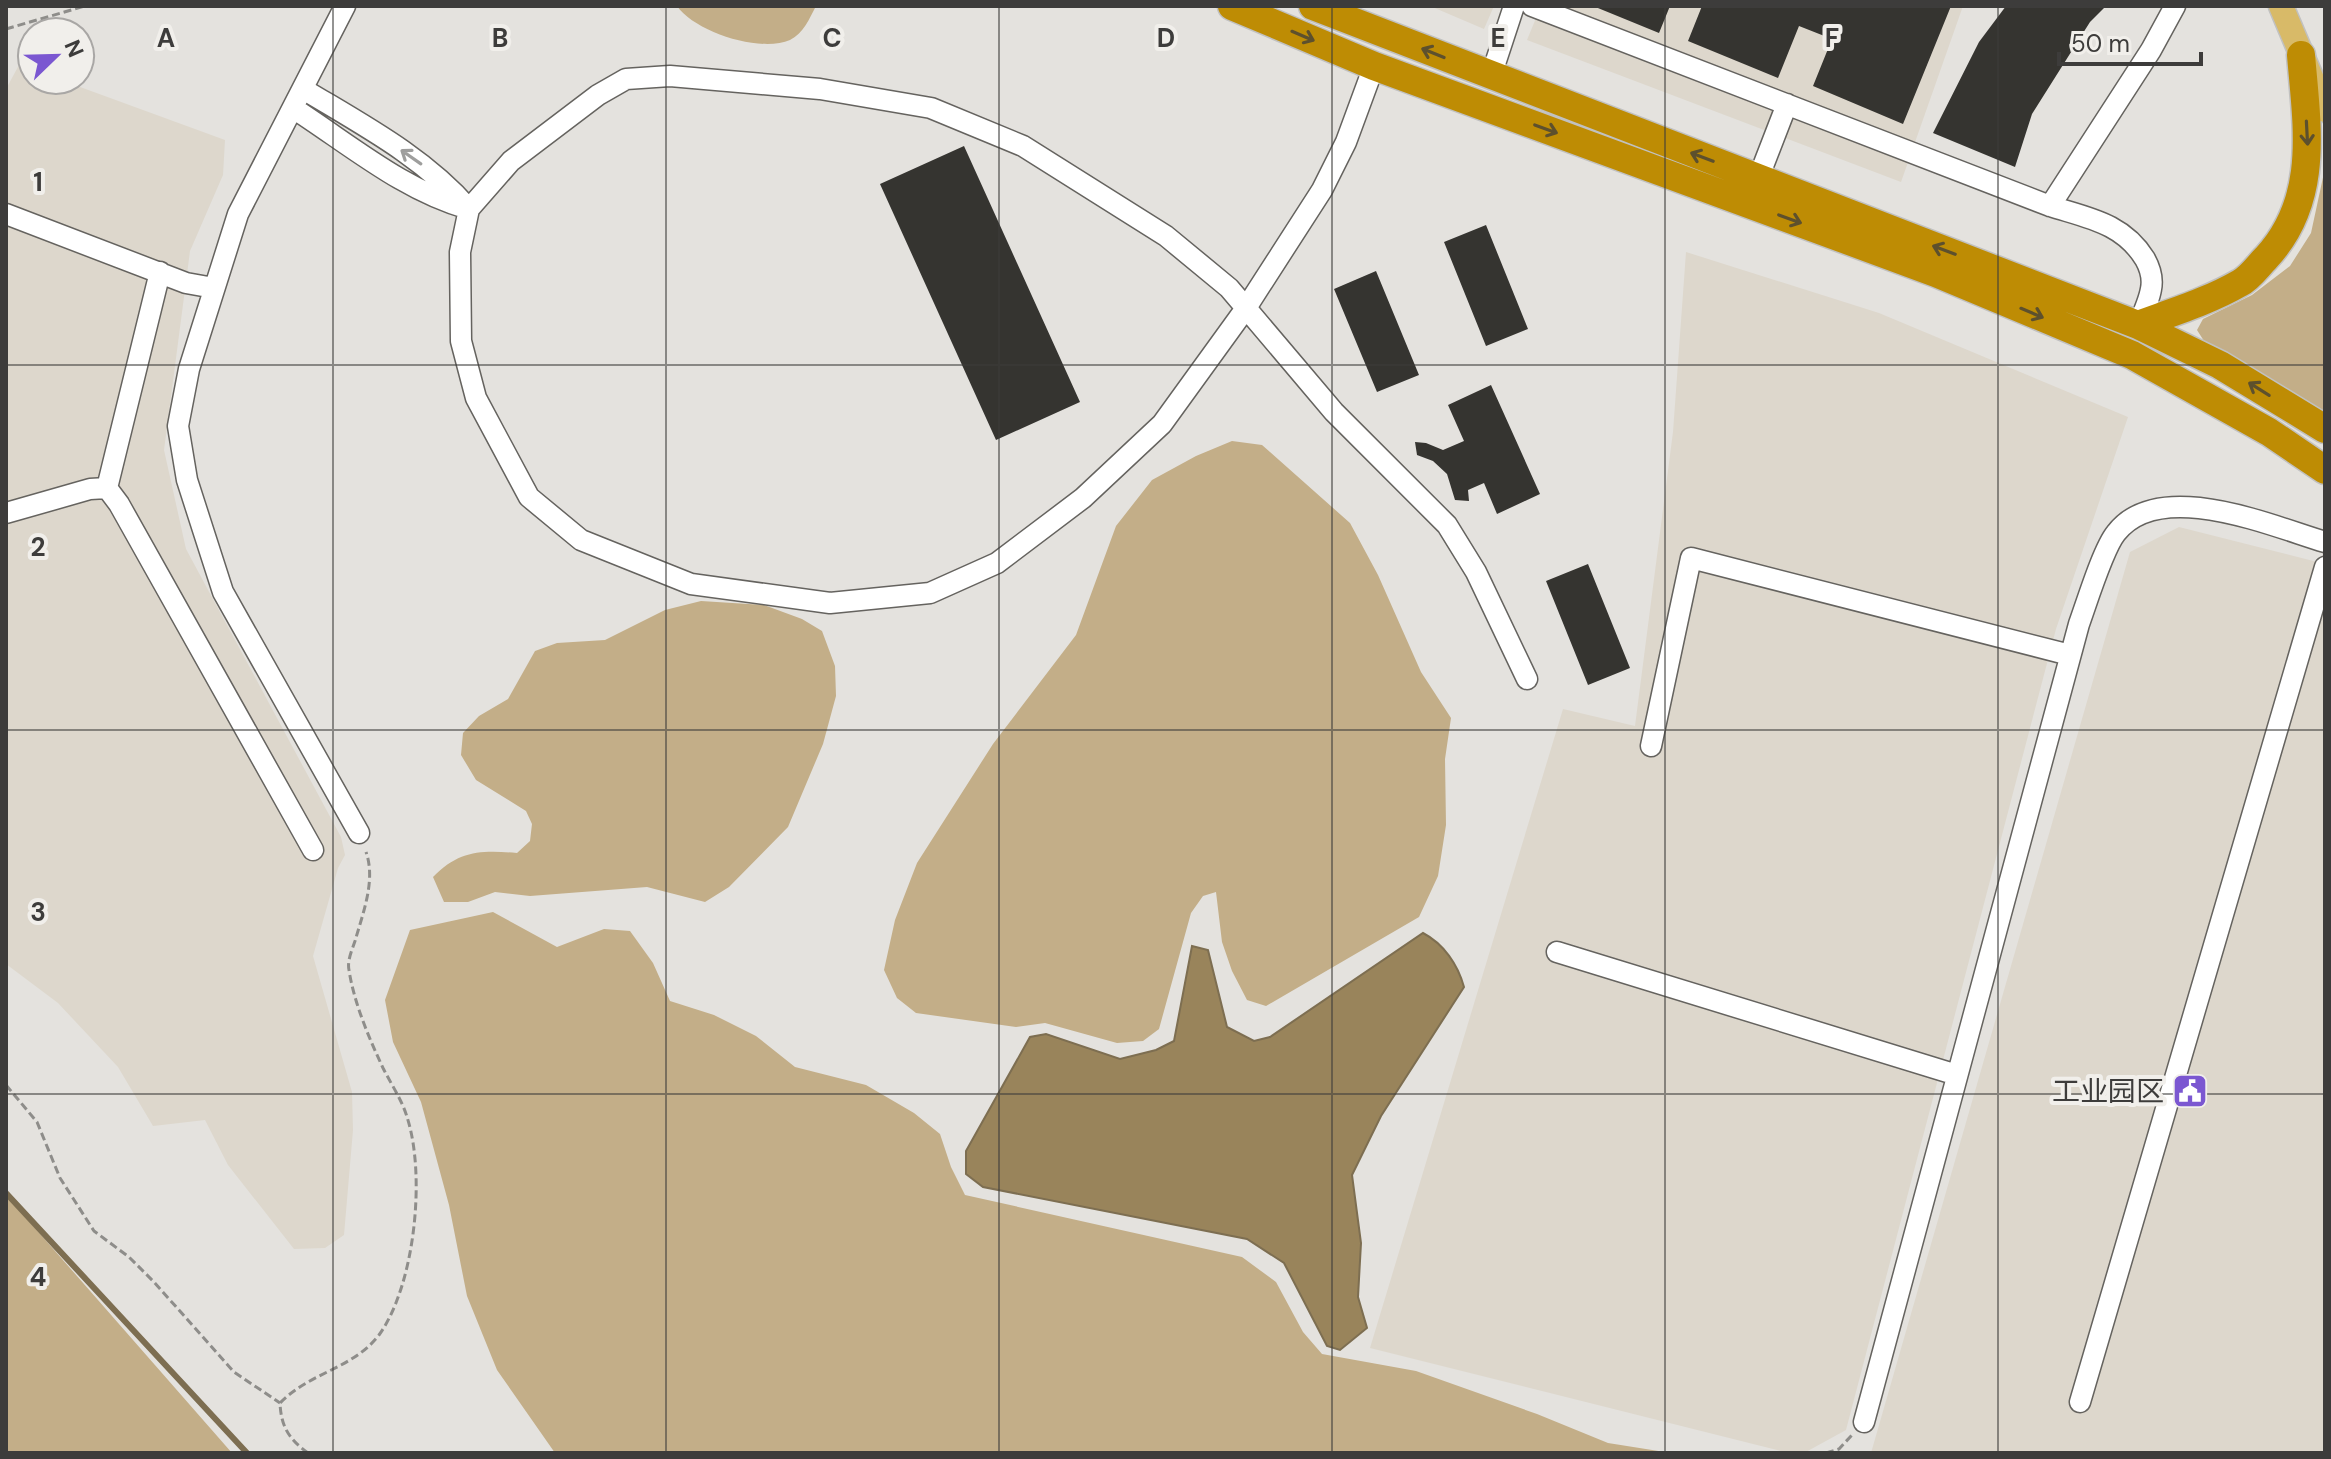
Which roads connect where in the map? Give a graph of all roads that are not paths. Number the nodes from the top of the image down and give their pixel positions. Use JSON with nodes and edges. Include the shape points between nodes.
{"nodes":[{"id":1,"x":345,"y":6,"type":"edge"},
{"id":2,"x":1232,"y":6,"type":"edge"},
{"id":3,"x":1313,"y":6,"type":"edge"},
{"id":4,"x":1514,"y":6,"type":"edge"},
{"id":5,"x":1532,"y":6,"type":"edge"},
{"id":6,"x":2175,"y":6,"type":"edge"},
{"id":7,"x":2281,"y":6,"type":"edge"},
{"id":8,"x":2301,"y":55,"type":"junction"},
{"id":9,"x":1374,"y":66,"type":"junction"},
{"id":10,"x":1491,"y":76,"type":"junction"},
{"id":11,"x":303,"y":89,"type":"junction"},
{"id":12,"x":1787,"y":104,"type":"junction"},
{"id":13,"x":293,"y":108,"type":"junction"},
{"id":14,"x":2325,"y":110,"type":"edge"},
{"id":15,"x":1758,"y":179,"type":"junction"},
{"id":16,"x":2050,"y":206,"type":"junction"},
{"id":17,"x":469,"y":209,"type":"junction"},
{"id":18,"x":6,"y":214,"type":"edge"},
{"id":19,"x":160,"y":272,"type":"junction"},
{"id":20,"x":214,"y":288,"type":"junction"},
{"id":21,"x":1246,"y":308,"type":"junction"},
{"id":22,"x":2138,"y":325,"type":"junction"},
{"id":23,"x":2325,"y":429,"type":"edge"},
{"id":24,"x":2325,"y":470,"type":"edge"},
{"id":25,"x":107,"y":488,"type":"junction"},
{"id":26,"x":6,"y":513,"type":"edge"},
{"id":27,"x":2325,"y":542,"type":"edge"},
{"id":28,"x":2325,"y":567,"type":"edge"},
{"id":29,"x":2070,"y":655,"type":"junction"},
{"id":30,"x":1527,"y":679,"type":"dead end"},
{"id":31,"x":1651,"y":746,"type":"dead end"},
{"id":32,"x":359,"y":833,"type":"road end"},
{"id":33,"x":313,"y":850,"type":"dead end"},
{"id":34,"x":1557,"y":952,"type":"dead end"},
{"id":35,"x":1957,"y":1075,"type":"junction"},
{"id":36,"x":2080,"y":1402,"type":"dead end"},
{"id":37,"x":1864,"y":1422,"type":"road end"}],
"edges":[{"from":1,"to":11,"type":"street"},
{"from":2,"to":9,"type":"highway","one_way":true},
{"from":10,"to":3,"type":"highway","one_way":true},
{"from":4,"to":10,"type":"street"},
{"from":5,"to":12,"type":"street"},
{"from":6,"to":16,"type":"street"},
{"from":7,"to":8,"type":"main road"},
{"from":8,"to":14,"type":"main road"},
{"from":8,"to":22,"type":"highway","one_way":true,"via":[[2308,156],[2296,216],[2243,282]]},
{"from":9,"to":21,"type":"street","via":[[1322,190]]},
{"from":9,"to":24,"type":"highway","one_way":true,"via":[[1936,273],[2132,355]]},
{"from":15,"to":10,"type":"highway","one_way":true},
{"from":11,"to":13,"type":"street"},
{"from":17,"to":11,"type":"street","one_way":true,"via":[[414,159]]},
{"from":12,"to":15,"type":"street"},
{"from":12,"to":16,"type":"street"},
{"from":13,"to":17,"type":"street","via":[[417,189]]},
{"from":13,"to":20,"type":"street","via":[[238,214]]},
{"from":22,"to":15,"type":"highway","one_way":true},
{"from":16,"to":22,"type":"street","via":[[2114,227],[2135,242],[2152,276]]},
{"from":17,"to":21,"type":"street","via":[[511,161],[626,79],[670,76],[820,89],[931,108],[1023,146],[1166,236]]},
{"from":17,"to":21,"type":"street","via":[[460,252],[461,341],[476,398],[529,497],[581,540],[691,584],[830,603],[930,593],[997,563],[1083,498],[1162,424]]},
{"from":18,"to":19,"type":"street"},
{"from":19,"to":20,"type":"street"},
{"from":19,"to":25,"type":"street"},
{"from":20,"to":32,"type":"street","via":[[178,426],[187,480],[223,592]]},
{"from":21,"to":30,"type":"street","via":[[1334,412],[1447,525],[1476,572]]},
{"from":23,"to":22,"type":"highway","one_way":true,"via":[[2220,365]]},
{"from":25,"to":26,"type":"street"},
{"from":25,"to":33,"type":"street"},
{"from":27,"to":29,"type":"street","via":[[2218,511],[2181,506],[2129,519],[2114,534]]},
{"from":28,"to":36,"type":"street"},
{"from":29,"to":31,"type":"street","via":[[1691,558]]},
{"from":29,"to":35,"type":"street"},
{"from":34,"to":35,"type":"street"},
{"from":35,"to":37,"type":"street"}]}
